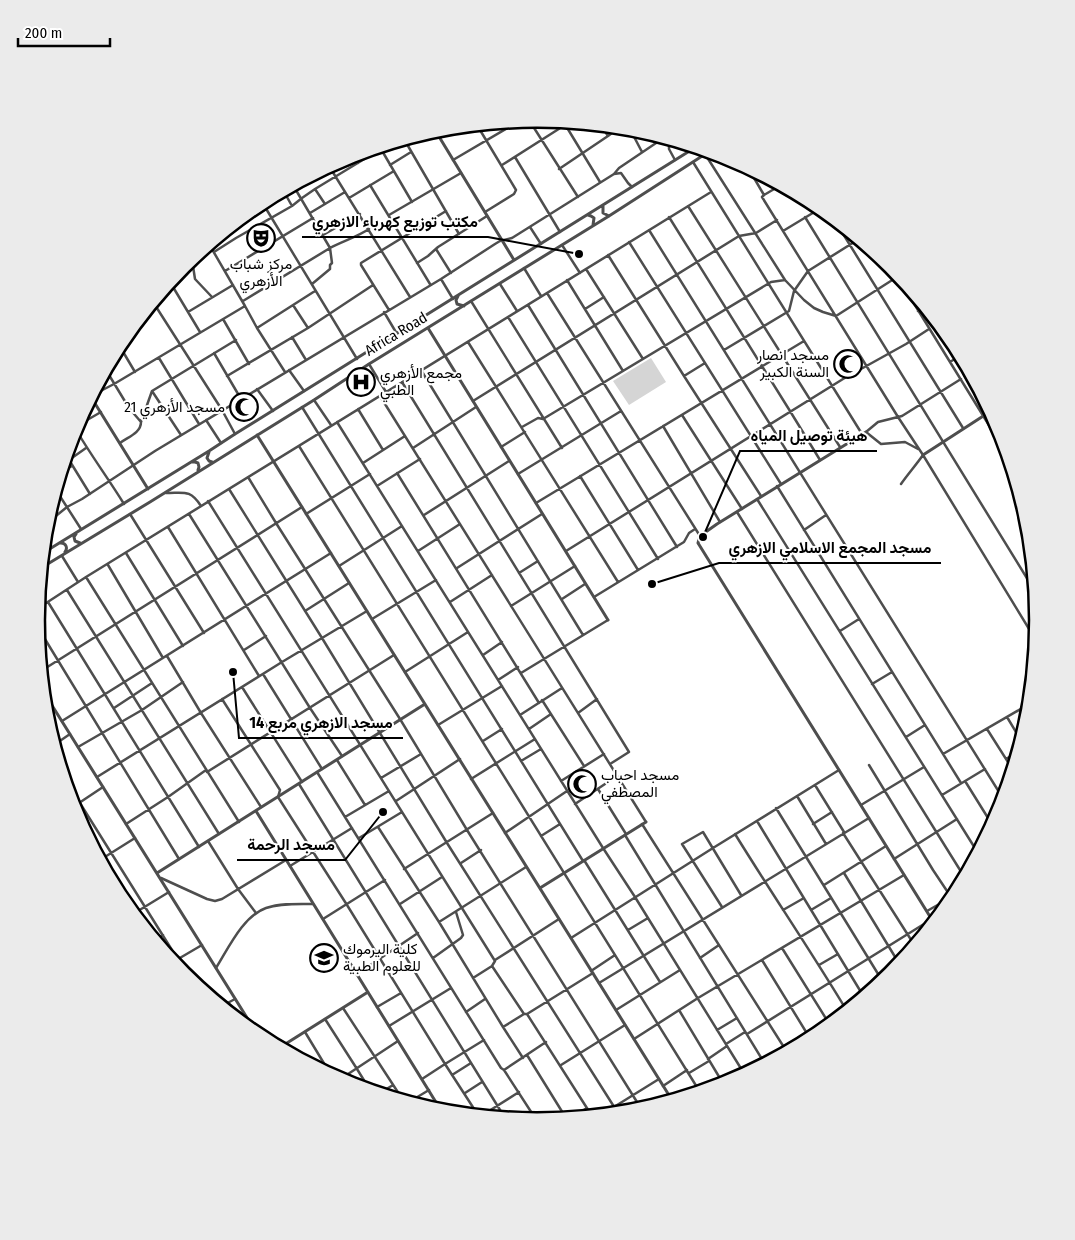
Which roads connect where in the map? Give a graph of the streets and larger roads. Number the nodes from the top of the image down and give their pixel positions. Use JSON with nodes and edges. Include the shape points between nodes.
{"nodes":[{"id":1,"x":534,"y":128,"type":"edge"},
{"id":2,"x":506,"y":129,"type":"edge"},
{"id":3,"x":556,"y":129,"type":"edge"},
{"id":4,"x":568,"y":129,"type":"edge"},
{"id":5,"x":481,"y":131,"type":"edge"},
{"id":6,"x":606,"y":133,"type":"edge"},
{"id":7,"x":611,"y":133,"type":"edge"},
{"id":8,"x":608,"y":136,"type":"junction"},
{"id":9,"x":440,"y":137,"type":"edge"},
{"id":10,"x":634,"y":137,"type":"edge"},
{"id":11,"x":541,"y":140,"type":"junction"},
{"id":12,"x":487,"y":141,"type":"junction"},
{"id":13,"x":659,"y":143,"type":"edge"},
{"id":14,"x":407,"y":145,"type":"edge"},
{"id":15,"x":668,"y":145,"type":"edge"},
{"id":16,"x":411,"y":152,"type":"junction"},
{"id":17,"x":642,"y":152,"type":"junction"},
{"id":18,"x":689,"y":152,"type":"edge"},
{"id":19,"x":383,"y":153,"type":"edge"},
{"id":20,"x":583,"y":154,"type":"junction"},
{"id":21,"x":702,"y":156,"type":"edge"},
{"id":22,"x":515,"y":157,"type":"junction"},
{"id":23,"x":708,"y":158,"type":"edge"},
{"id":24,"x":363,"y":160,"type":"edge"},
{"id":25,"x":453,"y":160,"type":"junction"},
{"id":26,"x":675,"y":160,"type":"junction"},
{"id":27,"x":693,"y":162,"type":"junction"},
{"id":28,"x":358,"y":163,"type":"joint"},
{"id":29,"x":390,"y":165,"type":"junction"},
{"id":30,"x":502,"y":165,"type":"junction"},
{"id":31,"x":559,"y":168,"type":"junction"},
{"id":32,"x":394,"y":171,"type":"junction"},
{"id":33,"x":333,"y":172,"type":"edge"},
{"id":34,"x":461,"y":173,"type":"junction"},
{"id":35,"x":614,"y":174,"type":"junction"},
{"id":36,"x":336,"y":177,"type":"junction"},
{"id":37,"x":754,"y":177,"type":"edge"},
{"id":38,"x":600,"y":182,"type":"junction"},
{"id":39,"x":370,"y":185,"type":"junction"},
{"id":40,"x":632,"y":187,"type":"junction"},
{"id":41,"x":775,"y":188,"type":"edge"},
{"id":42,"x":316,"y":189,"type":"junction"},
{"id":43,"x":433,"y":189,"type":"junction"},
{"id":44,"x":297,"y":190,"type":"edge"},
{"id":45,"x":345,"y":192,"type":"junction"},
{"id":46,"x":711,"y":192,"type":"junction"},
{"id":47,"x":764,"y":195,"type":"junction"},
{"id":48,"x":286,"y":196,"type":"edge"},
{"id":49,"x":578,"y":197,"type":"junction"},
{"id":50,"x":302,"y":198,"type":"junction"},
{"id":51,"x":349,"y":198,"type":"junction"},
{"id":52,"x":412,"y":202,"type":"junction"},
{"id":53,"x":324,"y":204,"type":"junction"},
{"id":54,"x":292,"y":206,"type":"junction"},
{"id":55,"x":603,"y":206,"type":"junction"},
{"id":56,"x":688,"y":206,"type":"junction"},
{"id":57,"x":266,"y":210,"type":"edge"},
{"id":58,"x":446,"y":211,"type":"junction"},
{"id":59,"x":485,"y":212,"type":"junction"},
{"id":60,"x":813,"y":212,"type":"edge"},
{"id":61,"x":310,"y":213,"type":"junction"},
{"id":62,"x":360,"y":214,"type":"junction"},
{"id":63,"x":550,"y":214,"type":"junction"},
{"id":64,"x":389,"y":215,"type":"junction"},
{"id":65,"x":487,"y":216,"type":"junction"},
{"id":66,"x":586,"y":216,"type":"junction"},
{"id":67,"x":609,"y":216,"type":"junction"},
{"id":68,"x":669,"y":217,"type":"junction"},
{"id":69,"x":805,"y":217,"type":"junction"},
{"id":70,"x":271,"y":218,"type":"junction"},
{"id":71,"x":313,"y":218,"type":"junction"},
{"id":72,"x":777,"y":220,"type":"junction"},
{"id":73,"x":530,"y":226,"type":"junction"},
{"id":74,"x":593,"y":226,"type":"junction"},
{"id":75,"x":369,"y":229,"type":"junction"},
{"id":76,"x":649,"y":230,"type":"junction"},
{"id":77,"x":783,"y":231,"type":"junction"},
{"id":78,"x":560,"y":232,"type":"junction"},
{"id":79,"x":756,"y":233,"type":"junction"},
{"id":80,"x":460,"y":234,"type":"junction"},
{"id":81,"x":843,"y":234,"type":"edge"},
{"id":82,"x":323,"y":236,"type":"junction"},
{"id":83,"x":739,"y":236,"type":"junction"},
{"id":84,"x":282,"y":237,"type":"junction"},
{"id":85,"x":402,"y":237,"type":"junction"},
{"id":86,"x":502,"y":241,"type":"junction"},
{"id":87,"x":629,"y":242,"type":"junction"},
{"id":88,"x":853,"y":243,"type":"edge"},
{"id":89,"x":541,"y":244,"type":"junction"},
{"id":90,"x":562,"y":245,"type":"junction"},
{"id":91,"x":850,"y":245,"type":"junction"},
{"id":92,"x":330,"y":248,"type":"junction"},
{"id":93,"x":436,"y":248,"type":"junction"},
{"id":94,"x":382,"y":249,"type":"junction"},
{"id":95,"x":716,"y":250,"type":"junction"},
{"id":96,"x":214,"y":252,"type":"joint"},
{"id":97,"x":608,"y":255,"type":"junction"},
{"id":98,"x":830,"y":257,"type":"junction"},
{"id":99,"x":514,"y":260,"type":"junction"},
{"id":100,"x":697,"y":262,"type":"junction"},
{"id":101,"x":417,"y":263,"type":"junction"},
{"id":102,"x":300,"y":266,"type":"junction"},
{"id":103,"x":193,"y":268,"type":"edge"},
{"id":104,"x":524,"y":268,"type":"junction"},
{"id":105,"x":586,"y":269,"type":"junction"},
{"id":106,"x":225,"y":271,"type":"junction"},
{"id":107,"x":808,"y":271,"type":"junction"},
{"id":108,"x":451,"y":273,"type":"junction"},
{"id":109,"x":580,"y":273,"type":"junction"},
{"id":110,"x":677,"y":275,"type":"junction"},
{"id":111,"x":441,"y":279,"type":"junction"},
{"id":112,"x":893,"y":279,"type":"edge"},
{"id":113,"x":567,"y":280,"type":"junction"},
{"id":114,"x":785,"y":280,"type":"junction"},
{"id":115,"x":500,"y":284,"type":"junction"},
{"id":116,"x":768,"y":284,"type":"junction"},
{"id":117,"x":233,"y":285,"type":"junction"},
{"id":118,"x":312,"y":285,"type":"junction"},
{"id":119,"x":373,"y":285,"type":"junction"},
{"id":120,"x":431,"y":285,"type":"junction"},
{"id":121,"x":657,"y":287,"type":"junction"},
{"id":122,"x":174,"y":288,"type":"edge"},
{"id":123,"x":877,"y":290,"type":"junction"},
{"id":124,"x":315,"y":291,"type":"junction"},
{"id":125,"x":794,"y":291,"type":"junction"},
{"id":126,"x":547,"y":292,"type":"junction"},
{"id":127,"x":458,"y":296,"type":"junction"},
{"id":128,"x":541,"y":296,"type":"junction"},
{"id":129,"x":212,"y":297,"type":"junction"},
{"id":130,"x":410,"y":297,"type":"junction"},
{"id":131,"x":604,"y":297,"type":"junction"},
{"id":132,"x":746,"y":298,"type":"junction"},
{"id":133,"x":910,"y":298,"type":"edge"},
{"id":134,"x":453,"y":299,"type":"junction"},
{"id":135,"x":637,"y":300,"type":"junction"},
{"id":136,"x":243,"y":301,"type":"junction"},
{"id":137,"x":471,"y":301,"type":"junction"},
{"id":138,"x":858,"y":302,"type":"junction"},
{"id":139,"x":294,"y":305,"type":"junction"},
{"id":140,"x":528,"y":305,"type":"junction"},
{"id":141,"x":245,"y":306,"type":"junction"},
{"id":142,"x":464,"y":306,"type":"junction"},
{"id":143,"x":157,"y":308,"type":"edge"},
{"id":144,"x":585,"y":309,"type":"junction"},
{"id":145,"x":726,"y":309,"type":"junction"},
{"id":146,"x":389,"y":310,"type":"junction"},
{"id":147,"x":918,"y":310,"type":"joint"},
{"id":148,"x":517,"y":311,"type":"junction"},
{"id":149,"x":188,"y":312,"type":"junction"},
{"id":150,"x":384,"y":312,"type":"junction"},
{"id":151,"x":786,"y":312,"type":"junction"},
{"id":152,"x":329,"y":314,"type":"junction"},
{"id":153,"x":614,"y":314,"type":"junction"},
{"id":154,"x":836,"y":316,"type":"junction"},
{"id":155,"x":508,"y":317,"type":"junction"},
{"id":156,"x":223,"y":319,"type":"junction"},
{"id":157,"x":706,"y":321,"type":"junction"},
{"id":158,"x":595,"y":326,"type":"junction"},
{"id":159,"x":764,"y":326,"type":"junction"},
{"id":160,"x":257,"y":328,"type":"junction"},
{"id":161,"x":308,"y":328,"type":"junction"},
{"id":162,"x":428,"y":328,"type":"junction"},
{"id":163,"x":488,"y":329,"type":"junction"},
{"id":164,"x":929,"y":329,"type":"junction"},
{"id":165,"x":200,"y":333,"type":"junction"},
{"id":166,"x":686,"y":333,"type":"junction"},
{"id":167,"x":397,"y":334,"type":"junction"},
{"id":168,"x":292,"y":338,"type":"junction"},
{"id":169,"x":344,"y":338,"type":"junction"},
{"id":170,"x":576,"y":338,"type":"junction"},
{"id":171,"x":744,"y":338,"type":"junction"},
{"id":172,"x":236,"y":340,"type":"junction"},
{"id":173,"x":804,"y":341,"type":"junction"},
{"id":174,"x":909,"y":341,"type":"junction"},
{"id":175,"x":468,"y":342,"type":"junction"},
{"id":176,"x":180,"y":345,"type":"junction"},
{"id":177,"x":665,"y":346,"type":"junction"},
{"id":178,"x":272,"y":350,"type":"junction"},
{"id":179,"x":555,"y":350,"type":"junction"},
{"id":180,"x":724,"y":350,"type":"junction"},
{"id":181,"x":124,"y":353,"type":"edge"},
{"id":182,"x":214,"y":353,"type":"junction"},
{"id":183,"x":889,"y":353,"type":"junction"},
{"id":184,"x":782,"y":354,"type":"junction"},
{"id":185,"x":444,"y":356,"type":"junction"},
{"id":186,"x":159,"y":358,"type":"junction"},
{"id":187,"x":357,"y":359,"type":"junction"},
{"id":188,"x":643,"y":359,"type":"junction"},
{"id":189,"x":955,"y":359,"type":"edge"},
{"id":190,"x":306,"y":360,"type":"junction"},
{"id":191,"x":536,"y":362,"type":"junction"},
{"id":192,"x":950,"y":362,"type":"junction"},
{"id":193,"x":705,"y":363,"type":"junction"},
{"id":194,"x":249,"y":364,"type":"junction"},
{"id":195,"x":369,"y":364,"type":"junction"},
{"id":196,"x":193,"y":366,"type":"junction"},
{"id":197,"x":762,"y":366,"type":"junction"},
{"id":198,"x":867,"y":366,"type":"junction"},
{"id":199,"x":421,"y":370,"type":"junction"},
{"id":200,"x":287,"y":371,"type":"junction"},
{"id":201,"x":623,"y":371,"type":"junction"},
{"id":202,"x":135,"y":372,"type":"junction"},
{"id":203,"x":516,"y":374,"type":"junction"},
{"id":204,"x":110,"y":376,"type":"edge"},
{"id":205,"x":227,"y":376,"type":"junction"},
{"id":206,"x":684,"y":376,"type":"junction"},
{"id":207,"x":172,"y":378,"type":"junction"},
{"id":208,"x":742,"y":378,"type":"junction"},
{"id":209,"x":961,"y":379,"type":"junction"},
{"id":210,"x":402,"y":382,"type":"junction"},
{"id":211,"x":604,"y":382,"type":"junction"},
{"id":212,"x":114,"y":384,"type":"junction"},
{"id":213,"x":832,"y":386,"type":"junction"},
{"id":214,"x":496,"y":387,"type":"junction"},
{"id":215,"x":257,"y":389,"type":"junction"},
{"id":216,"x":722,"y":390,"type":"junction"},
{"id":217,"x":102,"y":391,"type":"edge"},
{"id":218,"x":152,"y":391,"type":"junction"},
{"id":219,"x":304,"y":391,"type":"junction"},
{"id":220,"x":386,"y":392,"type":"junction"},
{"id":221,"x":940,"y":392,"type":"junction"},
{"id":222,"x":584,"y":395,"type":"junction"},
{"id":223,"x":380,"y":396,"type":"junction"},
{"id":224,"x":241,"y":399,"type":"junction"},
{"id":225,"x":810,"y":399,"type":"junction"},
{"id":226,"x":314,"y":400,"type":"junction"},
{"id":227,"x":473,"y":401,"type":"junction"},
{"id":228,"x":702,"y":402,"type":"junction"},
{"id":229,"x":95,"y":403,"type":"edge"},
{"id":230,"x":920,"y":404,"type":"junction"},
{"id":231,"x":302,"y":407,"type":"junction"},
{"id":232,"x":563,"y":407,"type":"junction"},
{"id":233,"x":476,"y":408,"type":"junction"},
{"id":234,"x":358,"y":409,"type":"junction"},
{"id":235,"x":222,"y":410,"type":"junction"},
{"id":236,"x":273,"y":411,"type":"junction"},
{"id":237,"x":621,"y":411,"type":"junction"},
{"id":238,"x":790,"y":411,"type":"junction"},
{"id":239,"x":101,"y":412,"type":"junction"},
{"id":240,"x":682,"y":415,"type":"junction"},
{"id":241,"x":983,"y":416,"type":"junction"},
{"id":242,"x":898,"y":417,"type":"junction"},
{"id":243,"x":543,"y":419,"type":"junction"},
{"id":244,"x":88,"y":420,"type":"edge"},
{"id":245,"x":206,"y":420,"type":"junction"},
{"id":246,"x":141,"y":422,"type":"junction"},
{"id":247,"x":337,"y":422,"type":"junction"},
{"id":248,"x":453,"y":422,"type":"junction"},
{"id":249,"x":601,"y":423,"type":"junction"},
{"id":250,"x":199,"y":424,"type":"junction"},
{"id":251,"x":770,"y":424,"type":"junction"},
{"id":252,"x":331,"y":426,"type":"junction"},
{"id":253,"x":663,"y":426,"type":"junction"},
{"id":254,"x":522,"y":427,"type":"junction"},
{"id":255,"x":963,"y":428,"type":"junction"},
{"id":256,"x":525,"y":432,"type":"junction"},
{"id":257,"x":864,"y":433,"type":"junction"},
{"id":258,"x":993,"y":433,"type":"edge"},
{"id":259,"x":235,"y":434,"type":"junction"},
{"id":260,"x":318,"y":434,"type":"junction"},
{"id":261,"x":434,"y":434,"type":"junction"},
{"id":262,"x":181,"y":435,"type":"junction"},
{"id":263,"x":257,"y":435,"type":"junction"},
{"id":264,"x":405,"y":436,"type":"junction"},
{"id":265,"x":581,"y":436,"type":"junction"},
{"id":266,"x":751,"y":436,"type":"junction"},
{"id":267,"x":80,"y":437,"type":"edge"},
{"id":268,"x":640,"y":440,"type":"junction"},
{"id":269,"x":943,"y":441,"type":"junction"},
{"id":270,"x":120,"y":443,"type":"junction"},
{"id":271,"x":221,"y":443,"type":"junction"},
{"id":272,"x":299,"y":446,"type":"junction"},
{"id":273,"x":501,"y":447,"type":"junction"},
{"id":274,"x":840,"y":447,"type":"junction"},
{"id":275,"x":86,"y":448,"type":"junction"},
{"id":276,"x":413,"y":448,"type":"junction"},
{"id":277,"x":562,"y":448,"type":"junction"},
{"id":278,"x":731,"y":448,"type":"junction"},
{"id":279,"x":920,"y":449,"type":"junction"},
{"id":280,"x":384,"y":450,"type":"junction"},
{"id":281,"x":209,"y":451,"type":"junction"},
{"id":282,"x":619,"y":453,"type":"junction"},
{"id":283,"x":923,"y":455,"type":"junction"},
{"id":284,"x":73,"y":457,"type":"edge"},
{"id":285,"x":420,"y":459,"type":"junction"},
{"id":286,"x":542,"y":459,"type":"junction"},
{"id":287,"x":712,"y":460,"type":"junction"},
{"id":288,"x":820,"y":460,"type":"junction"},
{"id":289,"x":509,"y":461,"type":"junction"},
{"id":290,"x":214,"y":462,"type":"junction"},
{"id":291,"x":274,"y":462,"type":"junction"},
{"id":292,"x":71,"y":463,"type":"edge"},
{"id":293,"x":190,"y":463,"type":"junction"},
{"id":294,"x":363,"y":463,"type":"junction"},
{"id":295,"x":599,"y":464,"type":"junction"},
{"id":296,"x":134,"y":465,"type":"junction"},
{"id":297,"x":72,"y":466,"type":"joint"},
{"id":298,"x":800,"y":472,"type":"junction"},
{"id":299,"x":196,"y":473,"type":"junction"},
{"id":300,"x":397,"y":473,"type":"junction"},
{"id":301,"x":691,"y":473,"type":"junction"},
{"id":302,"x":370,"y":474,"type":"junction"},
{"id":303,"x":518,"y":474,"type":"junction"},
{"id":304,"x":486,"y":476,"type":"junction"},
{"id":305,"x":580,"y":476,"type":"junction"},
{"id":306,"x":248,"y":477,"type":"junction"},
{"id":307,"x":109,"y":480,"type":"junction"},
{"id":308,"x":901,"y":484,"type":"dead end"},
{"id":309,"x":779,"y":485,"type":"junction"},
{"id":310,"x":351,"y":486,"type":"junction"},
{"id":311,"x":377,"y":486,"type":"junction"},
{"id":312,"x":669,"y":487,"type":"junction"},
{"id":313,"x":467,"y":488,"type":"junction"},
{"id":314,"x":560,"y":488,"type":"junction"},
{"id":315,"x":148,"y":489,"type":"junction"},
{"id":316,"x":229,"y":489,"type":"junction"},
{"id":317,"x":164,"y":493,"type":"junction"},
{"id":318,"x":90,"y":494,"type":"junction"},
{"id":319,"x":761,"y":496,"type":"junction"},
{"id":320,"x":61,"y":497,"type":"edge"},
{"id":321,"x":332,"y":498,"type":"junction"},
{"id":322,"x":757,"y":499,"type":"junction"},
{"id":323,"x":648,"y":500,"type":"junction"},
{"id":324,"x":446,"y":501,"type":"junction"},
{"id":325,"x":208,"y":502,"type":"junction"},
{"id":326,"x":536,"y":503,"type":"junction"},
{"id":327,"x":124,"y":504,"type":"junction"},
{"id":328,"x":201,"y":506,"type":"junction"},
{"id":329,"x":67,"y":507,"type":"junction"},
{"id":330,"x":302,"y":507,"type":"junction"},
{"id":331,"x":742,"y":509,"type":"junction"},
{"id":332,"x":629,"y":511,"type":"junction"},
{"id":333,"x":737,"y":512,"type":"junction"},
{"id":334,"x":130,"y":514,"type":"junction"},
{"id":335,"x":190,"y":514,"type":"junction"},
{"id":336,"x":306,"y":514,"type":"junction"},
{"id":337,"x":542,"y":514,"type":"junction"},
{"id":338,"x":424,"y":515,"type":"junction"},
{"id":339,"x":826,"y":515,"type":"junction"},
{"id":340,"x":56,"y":516,"type":"edge"},
{"id":341,"x":720,"y":522,"type":"junction"},
{"id":342,"x":276,"y":523,"type":"junction"},
{"id":343,"x":460,"y":524,"type":"junction"},
{"id":344,"x":609,"y":524,"type":"junction"},
{"id":345,"x":402,"y":526,"type":"junction"},
{"id":346,"x":168,"y":527,"type":"junction"},
{"id":347,"x":518,"y":529,"type":"junction"},
{"id":348,"x":696,"y":529,"type":"junction"},
{"id":349,"x":80,"y":530,"type":"junction"},
{"id":350,"x":804,"y":530,"type":"junction"},
{"id":351,"x":257,"y":535,"type":"junction"},
{"id":352,"x":590,"y":536,"type":"junction"},
{"id":353,"x":700,"y":536,"type":"junction"},
{"id":354,"x":383,"y":538,"type":"junction"},
{"id":355,"x":438,"y":538,"type":"junction"},
{"id":356,"x":146,"y":540,"type":"junction"},
{"id":357,"x":499,"y":541,"type":"junction"},
{"id":358,"x":83,"y":542,"type":"junction"},
{"id":359,"x":57,"y":544,"type":"junction"},
{"id":360,"x":828,"y":544,"type":"dead end"},
{"id":361,"x":677,"y":547,"type":"junction"},
{"id":362,"x":50,"y":548,"type":"edge"},
{"id":363,"x":237,"y":548,"type":"junction"},
{"id":364,"x":816,"y":550,"type":"junction"},
{"id":365,"x":364,"y":551,"type":"junction"},
{"id":366,"x":418,"y":551,"type":"junction"},
{"id":367,"x":565,"y":551,"type":"junction"},
{"id":368,"x":126,"y":553,"type":"junction"},
{"id":369,"x":331,"y":553,"type":"junction"},
{"id":370,"x":479,"y":554,"type":"junction"},
{"id":371,"x":62,"y":555,"type":"junction"},
{"id":372,"x":658,"y":558,"type":"junction"},
{"id":373,"x":218,"y":560,"type":"junction"},
{"id":374,"x":538,"y":561,"type":"junction"},
{"id":375,"x":48,"y":563,"type":"edge"},
{"id":376,"x":108,"y":565,"type":"junction"},
{"id":377,"x":339,"y":566,"type":"junction"},
{"id":378,"x":574,"y":566,"type":"junction"},
{"id":379,"x":305,"y":569,"type":"junction"},
{"id":380,"x":456,"y":569,"type":"junction"},
{"id":381,"x":638,"y":570,"type":"junction"},
{"id":382,"x":197,"y":573,"type":"junction"},
{"id":383,"x":519,"y":573,"type":"junction"},
{"id":384,"x":492,"y":575,"type":"junction"},
{"id":385,"x":86,"y":577,"type":"junction"},
{"id":386,"x":436,"y":580,"type":"junction"},
{"id":387,"x":286,"y":581,"type":"junction"},
{"id":388,"x":550,"y":581,"type":"junction"},
{"id":389,"x":1028,"y":581,"type":"edge"},
{"id":390,"x":78,"y":582,"type":"junction"},
{"id":391,"x":618,"y":582,"type":"junction"},
{"id":392,"x":349,"y":583,"type":"junction"},
{"id":393,"x":585,"y":584,"type":"junction"},
{"id":394,"x":175,"y":586,"type":"junction"},
{"id":395,"x":67,"y":590,"type":"junction"},
{"id":396,"x":470,"y":590,"type":"junction"},
{"id":397,"x":416,"y":592,"type":"junction"},
{"id":398,"x":531,"y":593,"type":"junction"},
{"id":399,"x":266,"y":594,"type":"junction"},
{"id":400,"x":594,"y":597,"type":"junction"},
{"id":401,"x":324,"y":599,"type":"junction"},
{"id":402,"x":155,"y":600,"type":"junction"},
{"id":403,"x":561,"y":600,"type":"junction"},
{"id":404,"x":48,"y":602,"type":"joint"},
{"id":405,"x":450,"y":602,"type":"junction"},
{"id":406,"x":397,"y":604,"type":"junction"},
{"id":407,"x":247,"y":606,"type":"junction"},
{"id":408,"x":511,"y":606,"type":"junction"},
{"id":409,"x":367,"y":611,"type":"junction"},
{"id":410,"x":136,"y":612,"type":"junction"},
{"id":411,"x":305,"y":612,"type":"junction"},
{"id":412,"x":372,"y":619,"type":"junction"},
{"id":413,"x":859,"y":619,"type":"junction"},
{"id":414,"x":225,"y":620,"type":"junction"},
{"id":415,"x":608,"y":620,"type":"joint"},
{"id":416,"x":116,"y":624,"type":"junction"},
{"id":417,"x":341,"y":627,"type":"junction"},
{"id":418,"x":1030,"y":630,"type":"edge"},
{"id":419,"x":468,"y":632,"type":"junction"},
{"id":420,"x":840,"y":632,"type":"junction"},
{"id":421,"x":204,"y":633,"type":"junction"},
{"id":422,"x":583,"y":635,"type":"junction"},
{"id":423,"x":96,"y":636,"type":"junction"},
{"id":424,"x":266,"y":636,"type":"junction"},
{"id":425,"x":322,"y":638,"type":"junction"},
{"id":426,"x":46,"y":640,"type":"edge"},
{"id":427,"x":502,"y":642,"type":"junction"},
{"id":428,"x":449,"y":645,"type":"junction"},
{"id":429,"x":183,"y":646,"type":"junction"},
{"id":430,"x":564,"y":647,"type":"junction"},
{"id":431,"x":76,"y":649,"type":"junction"},
{"id":432,"x":243,"y":650,"type":"junction"},
{"id":433,"x":301,"y":650,"type":"junction"},
{"id":434,"x":394,"y":655,"type":"junction"},
{"id":435,"x":483,"y":655,"type":"junction"},
{"id":436,"x":167,"y":656,"type":"junction"},
{"id":437,"x":430,"y":656,"type":"junction"},
{"id":438,"x":163,"y":658,"type":"junction"},
{"id":439,"x":544,"y":659,"type":"junction"},
{"id":440,"x":58,"y":660,"type":"junction"},
{"id":441,"x":282,"y":662,"type":"junction"},
{"id":442,"x":47,"y":667,"type":"edge"},
{"id":443,"x":518,"y":668,"type":"junction"},
{"id":444,"x":144,"y":670,"type":"junction"},
{"id":445,"x":369,"y":671,"type":"junction"},
{"id":446,"x":405,"y":672,"type":"junction"},
{"id":447,"x":892,"y":672,"type":"junction"},
{"id":448,"x":521,"y":673,"type":"junction"},
{"id":449,"x":261,"y":675,"type":"junction"},
{"id":450,"x":498,"y":680,"type":"junction"},
{"id":451,"x":124,"y":682,"type":"junction"},
{"id":452,"x":183,"y":682,"type":"junction"},
{"id":453,"x":152,"y":683,"type":"junction"},
{"id":454,"x":350,"y":683,"type":"junction"},
{"id":455,"x":872,"y":684,"type":"junction"},
{"id":456,"x":502,"y":686,"type":"junction"},
{"id":457,"x":242,"y":687,"type":"junction"},
{"id":458,"x":562,"y":688,"type":"junction"},
{"id":459,"x":104,"y":694,"type":"junction"},
{"id":460,"x":133,"y":695,"type":"junction"},
{"id":461,"x":329,"y":695,"type":"junction"},
{"id":462,"x":161,"y":696,"type":"junction"},
{"id":463,"x":482,"y":698,"type":"junction"},
{"id":464,"x":222,"y":699,"type":"junction"},
{"id":465,"x":542,"y":700,"type":"junction"},
{"id":466,"x":597,"y":700,"type":"junction"},
{"id":467,"x":538,"y":703,"type":"junction"},
{"id":468,"x":425,"y":704,"type":"junction"},
{"id":469,"x":52,"y":706,"type":"edge"},
{"id":470,"x":86,"y":706,"type":"junction"},
{"id":471,"x":114,"y":708,"type":"junction"},
{"id":472,"x":310,"y":708,"type":"junction"},
{"id":473,"x":1022,"y":708,"type":"edge"},
{"id":474,"x":142,"y":710,"type":"junction"},
{"id":475,"x":463,"y":710,"type":"junction"},
{"id":476,"x":201,"y":713,"type":"junction"},
{"id":477,"x":578,"y":713,"type":"junction"},
{"id":478,"x":551,"y":714,"type":"junction"},
{"id":479,"x":520,"y":715,"type":"junction"},
{"id":480,"x":1007,"y":717,"type":"junction"},
{"id":481,"x":400,"y":719,"type":"junction"},
{"id":482,"x":291,"y":720,"type":"junction"},
{"id":483,"x":62,"y":721,"type":"junction"},
{"id":484,"x":122,"y":722,"type":"junction"},
{"id":485,"x":179,"y":726,"type":"junction"},
{"id":486,"x":438,"y":726,"type":"junction"},
{"id":487,"x":925,"y":726,"type":"junction"},
{"id":488,"x":502,"y":729,"type":"junction"},
{"id":489,"x":529,"y":729,"type":"junction"},
{"id":490,"x":987,"y":729,"type":"junction"},
{"id":491,"x":102,"y":732,"type":"junction"},
{"id":492,"x":272,"y":732,"type":"junction"},
{"id":493,"x":380,"y":732,"type":"junction"},
{"id":494,"x":1017,"y":733,"type":"edge"},
{"id":495,"x":70,"y":734,"type":"junction"},
{"id":496,"x":906,"y":737,"type":"junction"},
{"id":497,"x":160,"y":739,"type":"junction"},
{"id":498,"x":535,"y":739,"type":"junction"},
{"id":499,"x":967,"y":740,"type":"junction"},
{"id":500,"x":60,"y":741,"type":"edge"},
{"id":501,"x":482,"y":741,"type":"junction"},
{"id":502,"x":251,"y":745,"type":"junction"},
{"id":503,"x":360,"y":745,"type":"junction"},
{"id":504,"x":78,"y":747,"type":"junction"},
{"id":505,"x":541,"y":749,"type":"junction"},
{"id":506,"x":140,"y":751,"type":"junction"},
{"id":507,"x":515,"y":751,"type":"junction"},
{"id":508,"x":421,"y":754,"type":"junction"},
{"id":509,"x":604,"y":754,"type":"junction"},
{"id":510,"x":943,"y":754,"type":"junction"},
{"id":511,"x":342,"y":756,"type":"junction"},
{"id":512,"x":1010,"y":756,"type":"edge"},
{"id":513,"x":230,"y":758,"type":"junction"},
{"id":514,"x":1006,"y":759,"type":"junction"},
{"id":515,"x":337,"y":760,"type":"junction"},
{"id":516,"x":460,"y":760,"type":"junction"},
{"id":517,"x":522,"y":761,"type":"junction"},
{"id":518,"x":121,"y":763,"type":"junction"},
{"id":519,"x":496,"y":763,"type":"junction"},
{"id":520,"x":1008,"y":763,"type":"edge"},
{"id":521,"x":610,"y":764,"type":"junction"},
{"id":522,"x":869,"y":765,"type":"dead end"},
{"id":523,"x":401,"y":766,"type":"junction"},
{"id":524,"x":584,"y":766,"type":"junction"},
{"id":525,"x":924,"y":767,"type":"junction"},
{"id":526,"x":322,"y":769,"type":"junction"},
{"id":527,"x":985,"y":769,"type":"junction"},
{"id":528,"x":839,"y":770,"type":"junction"},
{"id":529,"x":206,"y":771,"type":"junction"},
{"id":530,"x":317,"y":772,"type":"junction"},
{"id":531,"x":434,"y":776,"type":"junction"},
{"id":532,"x":617,"y":776,"type":"junction"},
{"id":533,"x":97,"y":777,"type":"junction"},
{"id":534,"x":381,"y":778,"type":"junction"},
{"id":535,"x":472,"y":778,"type":"junction"},
{"id":536,"x":904,"y":779,"type":"junction"},
{"id":537,"x":561,"y":781,"type":"junction"},
{"id":538,"x":965,"y":781,"type":"junction"},
{"id":539,"x":188,"y":783,"type":"junction"},
{"id":540,"x":300,"y":783,"type":"junction"},
{"id":541,"x":961,"y":783,"type":"junction"},
{"id":542,"x":815,"y":785,"type":"junction"},
{"id":543,"x":103,"y":787,"type":"junction"},
{"id":544,"x":598,"y":788,"type":"junction"},
{"id":545,"x":414,"y":789,"type":"junction"},
{"id":546,"x":884,"y":790,"type":"junction"},
{"id":547,"x":389,"y":791,"type":"junction"},
{"id":548,"x":568,"y":791,"type":"junction"},
{"id":549,"x":999,"y":793,"type":"edge"},
{"id":550,"x":942,"y":795,"type":"junction"},
{"id":551,"x":797,"y":796,"type":"junction"},
{"id":552,"x":168,"y":797,"type":"junction"},
{"id":553,"x":278,"y":797,"type":"junction"},
{"id":554,"x":395,"y":801,"type":"junction"},
{"id":555,"x":80,"y":802,"type":"joint"},
{"id":556,"x":548,"y":804,"type":"junction"},
{"id":557,"x":575,"y":804,"type":"junction"},
{"id":558,"x":365,"y":805,"type":"junction"},
{"id":559,"x":861,"y":805,"type":"junction"},
{"id":560,"x":261,"y":807,"type":"junction"},
{"id":561,"x":776,"y":808,"type":"junction"},
{"id":562,"x":149,"y":810,"type":"junction"},
{"id":563,"x":256,"y":811,"type":"junction"},
{"id":564,"x":402,"y":812,"type":"junction"},
{"id":565,"x":832,"y":812,"type":"junction"},
{"id":566,"x":493,"y":813,"type":"junction"},
{"id":567,"x":529,"y":816,"type":"junction"},
{"id":568,"x":345,"y":817,"type":"junction"},
{"id":569,"x":868,"y":818,"type":"junction"},
{"id":570,"x":988,"y":818,"type":"edge"},
{"id":571,"x":957,"y":820,"type":"junction"},
{"id":572,"x":757,"y":821,"type":"junction"},
{"id":573,"x":239,"y":822,"type":"junction"},
{"id":574,"x":644,"y":823,"type":"junction"},
{"id":575,"x":126,"y":824,"type":"junction"},
{"id":576,"x":560,"y":824,"type":"junction"},
{"id":577,"x":813,"y":824,"type":"junction"},
{"id":578,"x":378,"y":827,"type":"junction"},
{"id":579,"x":352,"y":828,"type":"junction"},
{"id":580,"x":467,"y":830,"type":"junction"},
{"id":581,"x":937,"y":832,"type":"junction"},
{"id":582,"x":505,"y":833,"type":"junction"},
{"id":583,"x":844,"y":833,"type":"junction"},
{"id":584,"x":219,"y":834,"type":"junction"},
{"id":585,"x":735,"y":834,"type":"junction"},
{"id":586,"x":625,"y":835,"type":"junction"},
{"id":587,"x":541,"y":836,"type":"junction"},
{"id":588,"x":135,"y":838,"type":"junction"},
{"id":589,"x":359,"y":838,"type":"junction"},
{"id":590,"x":333,"y":839,"type":"junction"},
{"id":591,"x":208,"y":841,"type":"junction"},
{"id":592,"x":447,"y":843,"type":"junction"},
{"id":593,"x":826,"y":844,"type":"junction"},
{"id":594,"x":917,"y":844,"type":"junction"},
{"id":595,"x":886,"y":846,"type":"junction"},
{"id":596,"x":199,"y":847,"type":"junction"},
{"id":597,"x":974,"y":847,"type":"edge"},
{"id":598,"x":603,"y":848,"type":"junction"},
{"id":599,"x":713,"y":848,"type":"junction"},
{"id":600,"x":480,"y":850,"type":"junction"},
{"id":601,"x":313,"y":852,"type":"junction"},
{"id":602,"x":112,"y":853,"type":"junction"},
{"id":603,"x":428,"y":854,"type":"junction"},
{"id":604,"x":806,"y":856,"type":"junction"},
{"id":605,"x":106,"y":857,"type":"edge"},
{"id":606,"x":894,"y":858,"type":"junction"},
{"id":607,"x":179,"y":859,"type":"junction"},
{"id":608,"x":286,"y":860,"type":"junction"},
{"id":609,"x":583,"y":861,"type":"junction"},
{"id":610,"x":693,"y":861,"type":"junction"},
{"id":611,"x":861,"y":862,"type":"junction"},
{"id":612,"x":461,"y":863,"type":"junction"},
{"id":613,"x":290,"y":866,"type":"junction"},
{"id":614,"x":526,"y":867,"type":"junction"},
{"id":615,"x":786,"y":868,"type":"junction"},
{"id":616,"x":404,"y":869,"type":"junction"},
{"id":617,"x":961,"y":871,"type":"edge"},
{"id":618,"x":564,"y":873,"type":"junction"},
{"id":619,"x":674,"y":873,"type":"junction"},
{"id":620,"x":844,"y":873,"type":"junction"},
{"id":621,"x":157,"y":874,"type":"junction"},
{"id":622,"x":904,"y":875,"type":"junction"},
{"id":623,"x":442,"y":877,"type":"junction"},
{"id":624,"x":160,"y":878,"type":"junction"},
{"id":625,"x":384,"y":880,"type":"junction"},
{"id":626,"x":764,"y":882,"type":"junction"},
{"id":627,"x":501,"y":883,"type":"junction"},
{"id":628,"x":655,"y":885,"type":"junction"},
{"id":629,"x":824,"y":885,"type":"junction"},
{"id":630,"x":540,"y":888,"type":"junction"},
{"id":631,"x":238,"y":889,"type":"junction"},
{"id":632,"x":879,"y":890,"type":"junction"},
{"id":633,"x":419,"y":891,"type":"junction"},
{"id":634,"x":168,"y":892,"type":"junction"},
{"id":635,"x":366,"y":893,"type":"junction"},
{"id":636,"x":948,"y":893,"type":"edge"},
{"id":637,"x":481,"y":895,"type":"junction"},
{"id":638,"x":742,"y":895,"type":"junction"},
{"id":639,"x":635,"y":897,"type":"junction"},
{"id":640,"x":804,"y":898,"type":"junction"},
{"id":641,"x":831,"y":898,"type":"junction"},
{"id":642,"x":861,"y":900,"type":"junction"},
{"id":643,"x":313,"y":904,"type":"junction"},
{"id":644,"x":347,"y":904,"type":"junction"},
{"id":645,"x":400,"y":904,"type":"junction"},
{"id":646,"x":938,"y":906,"type":"edge"},
{"id":647,"x":144,"y":907,"type":"junction"},
{"id":648,"x":462,"y":908,"type":"junction"},
{"id":649,"x":722,"y":908,"type":"junction"},
{"id":650,"x":140,"y":910,"type":"edge"},
{"id":651,"x":615,"y":910,"type":"junction"},
{"id":652,"x":782,"y":910,"type":"junction"},
{"id":653,"x":811,"y":910,"type":"junction"},
{"id":654,"x":456,"y":912,"type":"junction"},
{"id":655,"x":927,"y":912,"type":"junction"},
{"id":656,"x":256,"y":913,"type":"junction"},
{"id":657,"x":841,"y":913,"type":"junction"},
{"id":658,"x":930,"y":917,"type":"edge"},
{"id":659,"x":648,"y":918,"type":"junction"},
{"id":660,"x":323,"y":919,"type":"junction"},
{"id":661,"x":703,"y":919,"type":"junction"},
{"id":662,"x":560,"y":920,"type":"junction"},
{"id":663,"x":439,"y":922,"type":"junction"},
{"id":664,"x":595,"y":923,"type":"junction"},
{"id":665,"x":820,"y":925,"type":"junction"},
{"id":666,"x":923,"y":926,"type":"edge"},
{"id":667,"x":628,"y":930,"type":"junction"},
{"id":668,"x":684,"y":931,"type":"junction"},
{"id":669,"x":418,"y":933,"type":"junction"},
{"id":670,"x":908,"y":934,"type":"junction"},
{"id":671,"x":163,"y":935,"type":"junction"},
{"id":672,"x":534,"y":936,"type":"junction"},
{"id":673,"x":160,"y":937,"type":"edge"},
{"id":674,"x":801,"y":937,"type":"junction"},
{"id":675,"x":571,"y":938,"type":"junction"},
{"id":676,"x":912,"y":940,"type":"edge"},
{"id":677,"x":664,"y":943,"type":"junction"},
{"id":678,"x":452,"y":944,"type":"junction"},
{"id":679,"x":202,"y":945,"type":"junction"},
{"id":680,"x":399,"y":946,"type":"junction"},
{"id":681,"x":719,"y":946,"type":"junction"},
{"id":682,"x":888,"y":946,"type":"junction"},
{"id":683,"x":515,"y":948,"type":"junction"},
{"id":684,"x":782,"y":948,"type":"junction"},
{"id":685,"x":173,"y":952,"type":"edge"},
{"id":686,"x":838,"y":954,"type":"junction"},
{"id":687,"x":615,"y":955,"type":"junction"},
{"id":688,"x":643,"y":955,"type":"junction"},
{"id":689,"x":180,"y":958,"type":"edge"},
{"id":690,"x":380,"y":958,"type":"junction"},
{"id":691,"x":433,"y":958,"type":"junction"},
{"id":692,"x":700,"y":958,"type":"junction"},
{"id":693,"x":869,"y":958,"type":"junction"},
{"id":694,"x":896,"y":958,"type":"edge"},
{"id":695,"x":495,"y":960,"type":"junction"},
{"id":696,"x":762,"y":960,"type":"junction"},
{"id":697,"x":819,"y":965,"type":"junction"},
{"id":698,"x":492,"y":966,"type":"junction"},
{"id":699,"x":216,"y":968,"type":"junction"},
{"id":700,"x":623,"y":968,"type":"junction"},
{"id":701,"x":680,"y":970,"type":"junction"},
{"id":702,"x":848,"y":971,"type":"junction"},
{"id":703,"x":592,"y":972,"type":"junction"},
{"id":704,"x":357,"y":974,"type":"junction"},
{"id":705,"x":879,"y":974,"type":"edge"},
{"id":706,"x":738,"y":975,"type":"junction"},
{"id":707,"x":473,"y":978,"type":"junction"},
{"id":708,"x":660,"y":982,"type":"junction"},
{"id":709,"x":830,"y":982,"type":"junction"},
{"id":710,"x":599,"y":983,"type":"junction"},
{"id":711,"x":718,"y":987,"type":"junction"},
{"id":712,"x":451,"y":988,"type":"junction"},
{"id":713,"x":568,"y":990,"type":"junction"},
{"id":714,"x":860,"y":991,"type":"edge"},
{"id":715,"x":368,"y":992,"type":"junction"},
{"id":716,"x":402,"y":993,"type":"junction"},
{"id":717,"x":810,"y":994,"type":"junction"},
{"id":718,"x":640,"y":995,"type":"junction"},
{"id":719,"x":485,"y":998,"type":"junction"},
{"id":720,"x":698,"y":998,"type":"junction"},
{"id":721,"x":235,"y":999,"type":"junction"},
{"id":722,"x":432,"y":999,"type":"junction"},
{"id":723,"x":546,"y":1002,"type":"junction"},
{"id":724,"x":228,"y":1003,"type":"edge"},
{"id":725,"x":844,"y":1005,"type":"edge"},
{"id":726,"x":377,"y":1007,"type":"junction"},
{"id":727,"x":790,"y":1007,"type":"junction"},
{"id":728,"x":343,"y":1008,"type":"junction"},
{"id":729,"x":616,"y":1010,"type":"junction"},
{"id":730,"x":679,"y":1010,"type":"junction"},
{"id":731,"x":413,"y":1011,"type":"junction"},
{"id":732,"x":466,"y":1012,"type":"junction"},
{"id":733,"x":526,"y":1014,"type":"junction"},
{"id":734,"x":246,"y":1017,"type":"edge"},
{"id":735,"x":737,"y":1018,"type":"junction"},
{"id":736,"x":325,"y":1019,"type":"junction"},
{"id":737,"x":826,"y":1019,"type":"edge"},
{"id":738,"x":767,"y":1021,"type":"junction"},
{"id":739,"x":658,"y":1024,"type":"junction"},
{"id":740,"x":625,"y":1025,"type":"junction"},
{"id":741,"x":389,"y":1026,"type":"junction"},
{"id":742,"x":503,"y":1027,"type":"junction"},
{"id":743,"x":717,"y":1030,"type":"junction"},
{"id":744,"x":305,"y":1032,"type":"junction"},
{"id":745,"x":806,"y":1032,"type":"edge"},
{"id":746,"x":746,"y":1033,"type":"junction"},
{"id":747,"x":634,"y":1039,"type":"junction"},
{"id":748,"x":484,"y":1040,"type":"junction"},
{"id":749,"x":398,"y":1041,"type":"junction"},
{"id":750,"x":546,"y":1042,"type":"junction"},
{"id":751,"x":599,"y":1042,"type":"junction"},
{"id":752,"x":285,"y":1044,"type":"edge"},
{"id":753,"x":726,"y":1045,"type":"junction"},
{"id":754,"x":784,"y":1047,"type":"edge"},
{"id":755,"x":465,"y":1052,"type":"junction"},
{"id":756,"x":580,"y":1054,"type":"junction"},
{"id":757,"x":527,"y":1055,"type":"junction"},
{"id":758,"x":374,"y":1056,"type":"junction"},
{"id":759,"x":523,"y":1058,"type":"junction"},
{"id":760,"x":762,"y":1059,"type":"edge"},
{"id":761,"x":708,"y":1060,"type":"junction"},
{"id":762,"x":472,"y":1063,"type":"junction"},
{"id":763,"x":324,"y":1064,"type":"edge"},
{"id":764,"x":445,"y":1064,"type":"junction"},
{"id":765,"x":560,"y":1066,"type":"junction"},
{"id":766,"x":741,"y":1068,"type":"edge"},
{"id":767,"x":357,"y":1069,"type":"junction"},
{"id":768,"x":504,"y":1070,"type":"junction"},
{"id":769,"x":688,"y":1072,"type":"junction"},
{"id":770,"x":348,"y":1075,"type":"edge"},
{"id":771,"x":452,"y":1075,"type":"junction"},
{"id":772,"x":719,"y":1077,"type":"edge"},
{"id":773,"x":422,"y":1079,"type":"junction"},
{"id":774,"x":659,"y":1079,"type":"junction"},
{"id":775,"x":364,"y":1081,"type":"edge"},
{"id":776,"x":482,"y":1082,"type":"junction"},
{"id":777,"x":393,"y":1085,"type":"junction"},
{"id":778,"x":663,"y":1086,"type":"junction"},
{"id":779,"x":696,"y":1086,"type":"edge"},
{"id":780,"x":388,"y":1089,"type":"edge"},
{"id":781,"x":429,"y":1090,"type":"junction"},
{"id":782,"x":398,"y":1092,"type":"edge"},
{"id":783,"x":519,"y":1092,"type":"junction"},
{"id":784,"x":464,"y":1093,"type":"junction"},
{"id":785,"x":633,"y":1095,"type":"junction"},
{"id":786,"x":669,"y":1095,"type":"edge"},
{"id":787,"x":417,"y":1097,"type":"edge"},
{"id":788,"x":436,"y":1102,"type":"edge"},
{"id":789,"x":637,"y":1102,"type":"edge"},
{"id":790,"x":497,"y":1105,"type":"junction"},
{"id":791,"x":616,"y":1106,"type":"edge"},
{"id":792,"x":614,"y":1107,"type":"edge"},
{"id":793,"x":474,"y":1108,"type":"edge"},
{"id":794,"x":587,"y":1108,"type":"edge"},
{"id":795,"x":490,"y":1110,"type":"edge"},
{"id":796,"x":500,"y":1111,"type":"edge"},
{"id":797,"x":562,"y":1111,"type":"edge"},
{"id":798,"x":531,"y":1112,"type":"edge"}],
"edges":[{"from":1,"to":11,"type":"street"},
{"from":2,"to":12,"type":"street"},
{"from":3,"to":11,"type":"street"},
{"from":4,"to":20,"type":"street"},
{"from":5,"to":12,"type":"street"},
{"from":6,"to":8,"type":"street"},
{"from":7,"to":8,"type":"street"},
{"from":8,"to":20,"type":"street"},
{"from":9,"to":25,"type":"street"},
{"from":10,"to":17,"type":"street"},
{"from":11,"to":22,"type":"street"},
{"from":11,"to":31,"type":"street"},
{"from":12,"to":25,"type":"street"},
{"from":12,"to":30,"type":"street"},
{"from":13,"to":17,"type":"street"},
{"from":14,"to":16,"type":"street"},
{"from":15,"to":26,"type":"street"},
{"from":16,"to":29,"type":"street"},
{"from":16,"to":43,"type":"street"},
{"from":17,"to":35,"type":"street"},
{"from":18,"to":26,"type":"street","name":"Africa Road"},
{"from":19,"to":29,"type":"street"},
{"from":20,"to":31,"type":"street"},
{"from":20,"to":38,"type":"street"},
{"from":21,"to":27,"type":"street","name":"Africa Road"},
{"from":22,"to":30,"type":"street"},
{"from":22,"to":63,"type":"street"},
{"from":23,"to":79,"type":"street"},
{"from":24,"to":28,"type":"street"},
{"from":25,"to":34,"type":"street"},
{"from":26,"to":40,"type":"street","name":"Africa Road"},
{"from":27,"to":46,"type":"street"},
{"from":27,"to":67,"type":"street","name":"Africa Road"},
{"from":28,"to":36,"type":"street"},
{"from":29,"to":32,"type":"street"},
{"from":30,"to":59,"type":"street","via":[[516,192]]},
{"from":31,"to":49,"type":"street"},
{"from":32,"to":39,"type":"street"},
{"from":32,"to":52,"type":"street"},
{"from":33,"to":36,"type":"street"},
{"from":34,"to":43,"type":"street"},
{"from":34,"to":59,"type":"street"},
{"from":35,"to":38,"type":"street"},
{"from":35,"to":40,"type":"street","via":[[621,174]]},
{"from":36,"to":42,"type":"street"},
{"from":36,"to":45,"type":"street"},
{"from":37,"to":47,"type":"street"},
{"from":38,"to":49,"type":"street"},
{"from":39,"to":51,"type":"street"},
{"from":39,"to":64,"type":"street"},
{"from":40,"to":55,"type":"street","name":"Africa Road"},
{"from":41,"to":47,"type":"street"},
{"from":42,"to":50,"type":"street"},
{"from":42,"to":53,"type":"street"},
{"from":43,"to":52,"type":"street"},
{"from":43,"to":58,"type":"street"},
{"from":44,"to":50,"type":"street"},
{"from":45,"to":51,"type":"street"},
{"from":45,"to":53,"type":"street"},
{"from":46,"to":56,"type":"street"},
{"from":46,"to":83,"type":"street"},
{"from":47,"to":72,"type":"street","via":[[762,197]]},
{"from":48,"to":54,"type":"street"},
{"from":49,"to":63,"type":"street"},
{"from":50,"to":54,"type":"street"},
{"from":50,"to":61,"type":"street"},
{"from":51,"to":62,"type":"street"},
{"from":52,"to":64,"type":"street"},
{"from":53,"to":61,"type":"street"},
{"from":54,"to":70,"type":"street"},
{"from":55,"to":66,"type":"street","name":"Africa Road"},
{"from":55,"to":67,"type":"street","via":[[603,213]]},
{"from":56,"to":68,"type":"street"},
{"from":56,"to":95,"type":"street"},
{"from":57,"to":70,"type":"street"},
{"from":58,"to":80,"type":"street"},
{"from":58,"to":85,"type":"street"},
{"from":59,"to":65,"type":"street"},
{"from":60,"to":69,"type":"street"},
{"from":61,"to":71,"type":"street"},
{"from":62,"to":75,"type":"street"},
{"from":62,"to":82,"type":"street"},
{"from":63,"to":73,"type":"street"},
{"from":63,"to":78,"type":"street"},
{"from":64,"to":85,"type":"street"},
{"from":65,"to":80,"type":"street"},
{"from":65,"to":86,"type":"street"},
{"from":66,"to":74,"type":"street","via":[[593,217]]},
{"from":66,"to":78,"type":"street","name":"Africa Road"},
{"from":67,"to":74,"type":"street","name":"Africa Road"},
{"from":68,"to":76,"type":"street"},
{"from":68,"to":100,"type":"street"},
{"from":69,"to":77,"type":"street"},
{"from":69,"to":98,"type":"street"},
{"from":70,"to":84,"type":"street"},
{"from":70,"to":96,"type":"street"},
{"from":71,"to":82,"type":"street"},
{"from":71,"to":84,"type":"street"},
{"from":72,"to":77,"type":"street"},
{"from":72,"to":79,"type":"street"},
{"from":73,"to":86,"type":"street"},
{"from":73,"to":89,"type":"street"},
{"from":74,"to":90,"type":"street","name":"Africa Road"},
{"from":75,"to":92,"type":"street"},
{"from":75,"to":94,"type":"street"},
{"from":76,"to":87,"type":"street"},
{"from":76,"to":110,"type":"street"},
{"from":77,"to":107,"type":"street"},
{"from":78,"to":89,"type":"street","name":"Africa Road"},
{"from":79,"to":83,"type":"street"},
{"from":79,"to":114,"type":"street"},
{"from":80,"to":93,"type":"street"},
{"from":81,"to":91,"type":"street"},
{"from":82,"to":92,"type":"street"},
{"from":83,"to":95,"type":"street"},
{"from":83,"to":116,"type":"street"},
{"from":84,"to":102,"type":"street"},
{"from":84,"to":106,"type":"street"},
{"from":85,"to":94,"type":"street"},
{"from":85,"to":101,"type":"street"},
{"from":86,"to":99,"type":"street"},
{"from":86,"to":108,"type":"street"},
{"from":87,"to":97,"type":"street"},
{"from":87,"to":121,"type":"street"},
{"from":88,"to":91,"type":"street"},
{"from":89,"to":99,"type":"street","name":"Africa Road"},
{"from":90,"to":104,"type":"street","name":"Africa Road"},
{"from":90,"to":109,"type":"street"},
{"from":91,"to":98,"type":"street"},
{"from":91,"to":123,"type":"street"},
{"from":92,"to":102,"type":"street"},
{"from":92,"to":118,"type":"street","via":[[330,269]]},
{"from":93,"to":101,"type":"street"},
{"from":93,"to":108,"type":"street"},
{"from":94,"to":119,"type":"street","via":[[360,264]]},
{"from":94,"to":130,"type":"street"},
{"from":95,"to":100,"type":"street"},
{"from":95,"to":132,"type":"street"},
{"from":96,"to":106,"type":"street"},
{"from":97,"to":105,"type":"street"},
{"from":97,"to":135,"type":"street"},
{"from":98,"to":107,"type":"street"},
{"from":98,"to":138,"type":"street"},
{"from":99,"to":127,"type":"street","name":"Africa Road"},
{"from":100,"to":110,"type":"street"},
{"from":100,"to":145,"type":"street"},
{"from":101,"to":120,"type":"street"},
{"from":102,"to":118,"type":"street"},
{"from":102,"to":136,"type":"street"},
{"from":103,"to":129,"type":"street","via":[[195,279]]},
{"from":104,"to":115,"type":"street","name":"Africa Road"},
{"from":104,"to":128,"type":"street"},
{"from":105,"to":109,"type":"street"},
{"from":105,"to":131,"type":"street"},
{"from":106,"to":117,"type":"street"},
{"from":107,"to":125,"type":"street"},
{"from":107,"to":154,"type":"street"},
{"from":108,"to":111,"type":"street"},
{"from":109,"to":113,"type":"street"},
{"from":110,"to":121,"type":"street"},
{"from":110,"to":157,"type":"street"},
{"from":111,"to":120,"type":"street"},
{"from":111,"to":134,"type":"street"},
{"from":112,"to":123,"type":"street"},
{"from":113,"to":126,"type":"street"},
{"from":113,"to":144,"type":"street"},
{"from":114,"to":116,"type":"street"},
{"from":114,"to":125,"type":"street"},
{"from":115,"to":137,"type":"street","name":"Africa Road"},
{"from":115,"to":148,"type":"street"},
{"from":116,"to":132,"type":"street"},
{"from":116,"to":151,"type":"street"},
{"from":117,"to":129,"type":"street"},
{"from":117,"to":136,"type":"street"},
{"from":118,"to":124,"type":"street"},
{"from":119,"to":146,"type":"street"},
{"from":119,"to":152,"type":"street"},
{"from":120,"to":130,"type":"street"},
{"from":121,"to":135,"type":"street"},
{"from":121,"to":166,"type":"street"},
{"from":122,"to":149,"type":"street"},
{"from":123,"to":138,"type":"street"},
{"from":123,"to":174,"type":"street"},
{"from":124,"to":139,"type":"street"},
{"from":124,"to":152,"type":"street"},
{"from":125,"to":151,"type":"street"},
{"from":125,"to":154,"type":"street","via":[[814,308]]},
{"from":126,"to":128,"type":"street"},
{"from":126,"to":170,"type":"street"},
{"from":127,"to":134,"type":"street","name":"Africa Road"},
{"from":127,"to":142,"type":"street","via":[[457,304]]},
{"from":128,"to":140,"type":"street"},
{"from":129,"to":149,"type":"street"},
{"from":130,"to":146,"type":"street"},
{"from":131,"to":144,"type":"street"},
{"from":131,"to":153,"type":"street"},
{"from":132,"to":145,"type":"street"},
{"from":132,"to":159,"type":"street"},
{"from":133,"to":147,"type":"street"},
{"from":134,"to":167,"type":"street","name":"Africa Road"},
{"from":135,"to":153,"type":"street"},
{"from":135,"to":177,"type":"street"},
{"from":136,"to":141,"type":"street"},
{"from":137,"to":142,"type":"street","name":"Africa Road"},
{"from":137,"to":163,"type":"street"},
{"from":138,"to":154,"type":"street"},
{"from":138,"to":183,"type":"street"},
{"from":139,"to":160,"type":"street"},
{"from":139,"to":161,"type":"street"},
{"from":140,"to":148,"type":"street"},
{"from":140,"to":179,"type":"street"},
{"from":141,"to":156,"type":"street"},
{"from":141,"to":160,"type":"street"},
{"from":142,"to":162,"type":"street","name":"Africa Road"},
{"from":143,"to":176,"type":"street"},
{"from":144,"to":158,"type":"street"},
{"from":145,"to":157,"type":"street"},
{"from":145,"to":171,"type":"street"},
{"from":146,"to":150,"type":"street"},
{"from":147,"to":164,"type":"street"},
{"from":148,"to":155,"type":"street"},
{"from":149,"to":165,"type":"street"},
{"from":150,"to":167,"type":"street"},
{"from":150,"to":169,"type":"street"},
{"from":151,"to":159,"type":"street"},
{"from":151,"to":173,"type":"street"},
{"from":152,"to":161,"type":"street"},
{"from":152,"to":169,"type":"street"},
{"from":153,"to":158,"type":"street"},
{"from":153,"to":188,"type":"street"},
{"from":154,"to":198,"type":"street"},
{"from":155,"to":163,"type":"street"},
{"from":155,"to":191,"type":"street"},
{"from":156,"to":165,"type":"street"},
{"from":156,"to":172,"type":"street"},
{"from":157,"to":166,"type":"street"},
{"from":157,"to":180,"type":"street"},
{"from":158,"to":170,"type":"street"},
{"from":158,"to":201,"type":"street"},
{"from":159,"to":171,"type":"street"},
{"from":159,"to":184,"type":"street"},
{"from":160,"to":178,"type":"street"},
{"from":161,"to":168,"type":"street"},
{"from":162,"to":185,"type":"street"},
{"from":162,"to":195,"type":"street","name":"Africa Road"},
{"from":163,"to":175,"type":"street"},
{"from":163,"to":203,"type":"street"},
{"from":164,"to":174,"type":"street"},
{"from":164,"to":192,"type":"street"},
{"from":165,"to":176,"type":"street"},
{"from":166,"to":177,"type":"street"},
{"from":166,"to":193,"type":"street"},
{"from":167,"to":187,"type":"street","name":"Africa Road"},
{"from":168,"to":178,"type":"street"},
{"from":168,"to":190,"type":"street"},
{"from":169,"to":187,"type":"street"},
{"from":169,"to":190,"type":"street"},
{"from":170,"to":179,"type":"street"},
{"from":170,"to":211,"type":"street"},
{"from":171,"to":180,"type":"street"},
{"from":171,"to":197,"type":"street"},
{"from":172,"to":182,"type":"street"},
{"from":172,"to":194,"type":"street"},
{"from":173,"to":184,"type":"street"},
{"from":173,"to":213,"type":"street"},
{"from":174,"to":183,"type":"street"},
{"from":174,"to":221,"type":"street"},
{"from":175,"to":185,"type":"street"},
{"from":175,"to":214,"type":"street"},
{"from":176,"to":186,"type":"street"},
{"from":176,"to":196,"type":"street"},
{"from":177,"to":188,"type":"street"},
{"from":177,"to":206,"type":"street"},
{"from":178,"to":194,"type":"street"},
{"from":178,"to":200,"type":"street"},
{"from":179,"to":191,"type":"street"},
{"from":179,"to":222,"type":"street"},
{"from":180,"to":208,"type":"street"},
{"from":181,"to":202,"type":"street"},
{"from":182,"to":196,"type":"street"},
{"from":182,"to":205,"type":"street"},
{"from":183,"to":198,"type":"street"},
{"from":183,"to":230,"type":"street"},
{"from":184,"to":197,"type":"street"},
{"from":184,"to":225,"type":"street"},
{"from":185,"to":199,"type":"street"},
{"from":185,"to":227,"type":"street"},
{"from":186,"to":202,"type":"street"},
{"from":186,"to":207,"type":"street"},
{"from":187,"to":219,"type":"street","name":"Africa Road"},
{"from":188,"to":201,"type":"street"},
{"from":189,"to":192,"type":"street"},
{"from":190,"to":200,"type":"street"},
{"from":191,"to":203,"type":"street"},
{"from":191,"to":232,"type":"street"},
{"from":192,"to":209,"type":"street"},
{"from":193,"to":206,"type":"street"},
{"from":193,"to":216,"type":"street"},
{"from":194,"to":205,"type":"street"},
{"from":195,"to":220,"type":"street"},
{"from":195,"to":226,"type":"street","name":"Africa Road"},
{"from":196,"to":207,"type":"street"},
{"from":196,"to":235,"type":"street"},
{"from":197,"to":208,"type":"street"},
{"from":197,"to":238,"type":"street"},
{"from":198,"to":213,"type":"street"},
{"from":198,"to":242,"type":"street"},
{"from":199,"to":210,"type":"street"},
{"from":199,"to":248,"type":"street"},
{"from":200,"to":215,"type":"street"},
{"from":200,"to":219,"type":"street"},
{"from":201,"to":211,"type":"street"},
{"from":202,"to":212,"type":"street"},
{"from":203,"to":214,"type":"street"},
{"from":203,"to":243,"type":"street"},
{"from":204,"to":212,"type":"street"},
{"from":205,"to":224,"type":"street"},
{"from":206,"to":228,"type":"street"},
{"from":207,"to":218,"type":"street"},
{"from":207,"to":250,"type":"street"},
{"from":208,"to":216,"type":"street"},
{"from":208,"to":251,"type":"street"},
{"from":209,"to":221,"type":"street"},
{"from":209,"to":241,"type":"street"},
{"from":210,"to":220,"type":"street"},
{"from":210,"to":261,"type":"street"},
{"from":211,"to":222,"type":"street"},
{"from":211,"to":237,"type":"street"},
{"from":212,"to":217,"type":"street"},
{"from":212,"to":246,"type":"street"},
{"from":213,"to":225,"type":"street"},
{"from":213,"to":257,"type":"street"},
{"from":214,"to":227,"type":"street"},
{"from":214,"to":254,"type":"street"},
{"from":215,"to":224,"type":"street"},
{"from":215,"to":236,"type":"street"},
{"from":216,"to":228,"type":"street"},
{"from":216,"to":266,"type":"street"},
{"from":218,"to":246,"type":"street"},
{"from":218,"to":262,"type":"street"},
{"from":219,"to":236,"type":"street","name":"Africa Road"},
{"from":220,"to":223,"type":"street"},
{"from":221,"to":230,"type":"street"},
{"from":221,"to":255,"type":"street"},
{"from":222,"to":232,"type":"street"},
{"from":222,"to":249,"type":"street"},
{"from":223,"to":234,"type":"street"},
{"from":223,"to":264,"type":"street"},
{"from":224,"to":235,"type":"street"},
{"from":225,"to":238,"type":"street"},
{"from":225,"to":274,"type":"street"},
{"from":226,"to":231,"type":"street","name":"Africa Road"},
{"from":226,"to":252,"type":"street"},
{"from":227,"to":233,"type":"street"},
{"from":228,"to":240,"type":"street"},
{"from":228,"to":278,"type":"street"},
{"from":229,"to":239,"type":"street"},
{"from":230,"to":242,"type":"street"},
{"from":230,"to":269,"type":"street"},
{"from":231,"to":260,"type":"street"},
{"from":231,"to":263,"type":"street","name":"Africa Road"},
{"from":232,"to":243,"type":"street"},
{"from":232,"to":265,"type":"street"},
{"from":233,"to":248,"type":"street"},
{"from":233,"to":273,"type":"street"},
{"from":234,"to":247,"type":"street"},
{"from":234,"to":280,"type":"street"},
{"from":235,"to":245,"type":"street"},
{"from":235,"to":259,"type":"street"},
{"from":236,"to":259,"type":"street","name":"Africa Road"},
{"from":237,"to":249,"type":"street"},
{"from":237,"to":268,"type":"street"},
{"from":238,"to":251,"type":"street"},
{"from":238,"to":288,"type":"street"},
{"from":239,"to":244,"type":"street"},
{"from":239,"to":270,"type":"street"},
{"from":240,"to":253,"type":"street"},
{"from":240,"to":287,"type":"street"},
{"from":241,"to":255,"type":"street"},
{"from":241,"to":258,"type":"street"},
{"from":242,"to":257,"type":"street","via":[[878,422]]},
{"from":242,"to":279,"type":"street"},
{"from":243,"to":254,"type":"street","via":[[538,418]]},
{"from":243,"to":277,"type":"street"},
{"from":245,"to":250,"type":"street"},
{"from":245,"to":271,"type":"street"},
{"from":246,"to":270,"type":"street","via":[[139,430]]},
{"from":247,"to":252,"type":"street"},
{"from":247,"to":294,"type":"street"},
{"from":248,"to":261,"type":"street"},
{"from":248,"to":304,"type":"street"},
{"from":249,"to":265,"type":"street"},
{"from":249,"to":282,"type":"street"},
{"from":250,"to":262,"type":"street"},
{"from":251,"to":266,"type":"street"},
{"from":251,"to":298,"type":"street"},
{"from":252,"to":260,"type":"street"},
{"from":253,"to":268,"type":"street"},
{"from":253,"to":301,"type":"street"},
{"from":254,"to":256,"type":"street"},
{"from":255,"to":269,"type":"street"},
{"from":256,"to":273,"type":"street"},
{"from":256,"to":286,"type":"street"},
{"from":257,"to":274,"type":"street"},
{"from":257,"to":279,"type":"street","via":[[881,444],[905,442]]},
{"from":259,"to":271,"type":"street","name":"Africa Road"},
{"from":260,"to":272,"type":"street"},
{"from":260,"to":310,"type":"street"},
{"from":261,"to":276,"type":"street"},
{"from":261,"to":313,"type":"street"},
{"from":262,"to":296,"type":"street"},
{"from":263,"to":290,"type":"street","name":"Africa Road"},
{"from":263,"to":291,"type":"street"},
{"from":264,"to":276,"type":"street"},
{"from":264,"to":280,"type":"street"},
{"from":265,"to":277,"type":"street"},
{"from":265,"to":295,"type":"street"},
{"from":266,"to":278,"type":"street"},
{"from":266,"to":309,"type":"street"},
{"from":267,"to":275,"type":"street"},
{"from":268,"to":282,"type":"street"},
{"from":268,"to":312,"type":"street"},
{"from":269,"to":283,"type":"street"},
{"from":269,"to":389,"type":"street"},
{"from":270,"to":296,"type":"street"},
{"from":271,"to":281,"type":"street","name":"Africa Road"},
{"from":272,"to":291,"type":"street"},
{"from":272,"to":321,"type":"street"},
{"from":273,"to":289,"type":"street"},
{"from":274,"to":288,"type":"street"},
{"from":275,"to":284,"type":"street"},
{"from":275,"to":307,"type":"street"},
{"from":276,"to":285,"type":"street"},
{"from":277,"to":286,"type":"street"},
{"from":278,"to":287,"type":"street"},
{"from":278,"to":319,"type":"street"},
{"from":279,"to":283,"type":"street"},
{"from":280,"to":294,"type":"street"},
{"from":281,"to":290,"type":"street","via":[[208,459]]},
{"from":281,"to":293,"type":"street","name":"Africa Road"},
{"from":282,"to":295,"type":"street"},
{"from":282,"to":323,"type":"street"},
{"from":283,"to":308,"type":"street"},
{"from":283,"to":418,"type":"street"},
{"from":285,"to":300,"type":"street"},
{"from":285,"to":324,"type":"street"},
{"from":286,"to":303,"type":"street"},
{"from":286,"to":314,"type":"street"},
{"from":287,"to":301,"type":"street"},
{"from":287,"to":331,"type":"street"},
{"from":288,"to":298,"type":"street"},
{"from":289,"to":303,"type":"street"},
{"from":289,"to":304,"type":"street"},
{"from":290,"to":299,"type":"street","name":"Africa Road"},
{"from":291,"to":306,"type":"street"},
{"from":291,"to":330,"type":"street"},
{"from":292,"to":297,"type":"street"},
{"from":293,"to":299,"type":"street","via":[[198,463]]},
{"from":293,"to":315,"type":"street","name":"Africa Road"},
{"from":294,"to":302,"type":"street"},
{"from":295,"to":305,"type":"street"},
{"from":295,"to":332,"type":"street"},
{"from":296,"to":307,"type":"street"},
{"from":296,"to":315,"type":"street"},
{"from":297,"to":318,"type":"street"},
{"from":298,"to":309,"type":"street"},
{"from":298,"to":339,"type":"street"},
{"from":299,"to":317,"type":"street","name":"Africa Road"},
{"from":300,"to":311,"type":"street"},
{"from":300,"to":338,"type":"street"},
{"from":301,"to":312,"type":"street"},
{"from":301,"to":341,"type":"street"},
{"from":302,"to":310,"type":"street"},
{"from":302,"to":311,"type":"street"},
{"from":303,"to":326,"type":"street"},
{"from":304,"to":313,"type":"street"},
{"from":304,"to":347,"type":"street"},
{"from":305,"to":314,"type":"street"},
{"from":305,"to":344,"type":"street"},
{"from":306,"to":316,"type":"street"},
{"from":306,"to":342,"type":"street"},
{"from":307,"to":318,"type":"street"},
{"from":307,"to":327,"type":"street"},
{"from":309,"to":319,"type":"street"},
{"from":309,"to":350,"type":"street"},
{"from":310,"to":321,"type":"street"},
{"from":310,"to":354,"type":"street"},
{"from":311,"to":345,"type":"street"},
{"from":312,"to":323,"type":"street"},
{"from":312,"to":348,"type":"street"},
{"from":313,"to":324,"type":"street"},
{"from":313,"to":357,"type":"street"},
{"from":314,"to":326,"type":"street"},
{"from":314,"to":352,"type":"street"},
{"from":315,"to":327,"type":"street","name":"Africa Road"},
{"from":316,"to":325,"type":"street"},
{"from":316,"to":351,"type":"street"},
{"from":317,"to":328,"type":"street","via":[[190,494]]},
{"from":317,"to":334,"type":"street","name":"Africa Road"},
{"from":318,"to":329,"type":"street"},
{"from":319,"to":322,"type":"street"},
{"from":320,"to":329,"type":"street"},
{"from":321,"to":336,"type":"street"},
{"from":321,"to":365,"type":"street"},
{"from":322,"to":331,"type":"street"},
{"from":322,"to":420,"type":"street"},
{"from":323,"to":332,"type":"street"},
{"from":323,"to":361,"type":"street"},
{"from":324,"to":338,"type":"street"},
{"from":324,"to":343,"type":"street"},
{"from":325,"to":328,"type":"street"},
{"from":325,"to":363,"type":"street"},
{"from":326,"to":337,"type":"street"},
{"from":327,"to":349,"type":"street","name":"Africa Road"},
{"from":328,"to":335,"type":"street"},
{"from":329,"to":340,"type":"street"},
{"from":329,"to":349,"type":"street"},
{"from":330,"to":336,"type":"street"},
{"from":330,"to":342,"type":"street"},
{"from":331,"to":333,"type":"street"},
{"from":332,"to":344,"type":"street"},
{"from":332,"to":372,"type":"street"},
{"from":333,"to":341,"type":"street"},
{"from":333,"to":536,"type":"street"},
{"from":334,"to":356,"type":"street"},
{"from":334,"to":358,"type":"street","name":"Africa Road"},
{"from":335,"to":346,"type":"street"},
{"from":335,"to":373,"type":"street"},
{"from":336,"to":369,"type":"street"},
{"from":337,"to":347,"type":"street"},
{"from":337,"to":367,"type":"street"},
{"from":338,"to":355,"type":"street"},
{"from":339,"to":350,"type":"street"},
{"from":339,"to":499,"type":"street"},
{"from":341,"to":353,"type":"street"},
{"from":342,"to":351,"type":"street"},
{"from":342,"to":379,"type":"street"},
{"from":343,"to":355,"type":"street"},
{"from":343,"to":370,"type":"street"},
{"from":344,"to":352,"type":"street"},
{"from":344,"to":381,"type":"street"},
{"from":345,"to":354,"type":"street"},
{"from":345,"to":366,"type":"street"},
{"from":346,"to":356,"type":"street"},
{"from":346,"to":382,"type":"street"},
{"from":347,"to":357,"type":"street"},
{"from":347,"to":374,"type":"street"},
{"from":348,"to":353,"type":"street"},
{"from":348,"to":361,"type":"street"},
{"from":349,"to":358,"type":"street","via":[[74,539],[78,543]]},
{"from":349,"to":359,"type":"street","name":"Africa Road"},
{"from":350,"to":364,"type":"street"},
{"from":351,"to":363,"type":"street"},
{"from":351,"to":387,"type":"street"},
{"from":352,"to":367,"type":"street"},
{"from":352,"to":391,"type":"street"},
{"from":353,"to":528,"type":"street","via":[[700,547]]},
{"from":354,"to":365,"type":"street"},
{"from":354,"to":397,"type":"street"},
{"from":355,"to":366,"type":"street"},
{"from":355,"to":380,"type":"street"},
{"from":356,"to":368,"type":"street"},
{"from":356,"to":394,"type":"street"},
{"from":357,"to":370,"type":"street"},
{"from":357,"to":383,"type":"street"},
{"from":358,"to":371,"type":"street","name":"Africa Road"},
{"from":359,"to":362,"type":"street","name":"Africa Road"},
{"from":359,"to":371,"type":"street","via":[[66,545]]},
{"from":360,"to":364,"type":"street"},
{"from":361,"to":372,"type":"street"},
{"from":363,"to":373,"type":"street"},
{"from":363,"to":399,"type":"street"},
{"from":364,"to":413,"type":"street"},
{"from":365,"to":377,"type":"street"},
{"from":365,"to":406,"type":"street"},
{"from":366,"to":386,"type":"street"},
{"from":367,"to":378,"type":"street"},
{"from":368,"to":376,"type":"street"},
{"from":368,"to":402,"type":"street"},
{"from":369,"to":377,"type":"street"},
{"from":369,"to":379,"type":"street"},
{"from":370,"to":380,"type":"street"},
{"from":370,"to":384,"type":"street"},
{"from":371,"to":375,"type":"street","name":"Africa Road"},
{"from":371,"to":390,"type":"street"},
{"from":372,"to":381,"type":"street"},
{"from":373,"to":382,"type":"street"},
{"from":373,"to":407,"type":"street"},
{"from":374,"to":383,"type":"street"},
{"from":374,"to":388,"type":"street"},
{"from":376,"to":385,"type":"street"},
{"from":376,"to":410,"type":"street"},
{"from":377,"to":392,"type":"street"},
{"from":378,"to":388,"type":"street"},
{"from":378,"to":393,"type":"street"},
{"from":379,"to":387,"type":"street"},
{"from":379,"to":401,"type":"street"},
{"from":380,"to":396,"type":"street"},
{"from":381,"to":391,"type":"street"},
{"from":382,"to":394,"type":"street"},
{"from":382,"to":414,"type":"street"},
{"from":383,"to":398,"type":"street"},
{"from":384,"to":396,"type":"street"},
{"from":384,"to":408,"type":"street"},
{"from":385,"to":390,"type":"street"},
{"from":385,"to":416,"type":"street"},
{"from":386,"to":397,"type":"street"},
{"from":386,"to":405,"type":"street"},
{"from":387,"to":399,"type":"street"},
{"from":387,"to":411,"type":"street"},
{"from":388,"to":398,"type":"street"},
{"from":388,"to":403,"type":"street"},
{"from":390,"to":395,"type":"street"},
{"from":391,"to":400,"type":"street"},
{"from":392,"to":401,"type":"street"},
{"from":392,"to":409,"type":"street"},
{"from":393,"to":400,"type":"street"},
{"from":393,"to":403,"type":"street"},
{"from":394,"to":402,"type":"street"},
{"from":394,"to":421,"type":"street"},
{"from":395,"to":404,"type":"street"},
{"from":395,"to":423,"type":"street"},
{"from":396,"to":405,"type":"street"},
{"from":396,"to":427,"type":"street"},
{"from":397,"to":406,"type":"street"},
{"from":397,"to":428,"type":"street"},
{"from":398,"to":408,"type":"street"},
{"from":398,"to":430,"type":"street"},
{"from":399,"to":407,"type":"street"},
{"from":399,"to":433,"type":"street"},
{"from":400,"to":415,"type":"street"},
{"from":401,"to":411,"type":"street"},
{"from":401,"to":417,"type":"street"},
{"from":402,"to":410,"type":"street"},
{"from":402,"to":429,"type":"street"},
{"from":403,"to":422,"type":"street"},
{"from":404,"to":431,"type":"street"},
{"from":405,"to":419,"type":"street"},
{"from":406,"to":412,"type":"street"},
{"from":406,"to":437,"type":"street"},
{"from":407,"to":414,"type":"street"},
{"from":407,"to":424,"type":"street"},
{"from":408,"to":439,"type":"street"},
{"from":409,"to":412,"type":"street"},
{"from":409,"to":417,"type":"street"},
{"from":410,"to":416,"type":"street"},
{"from":410,"to":438,"type":"street"},
{"from":411,"to":425,"type":"street"},
{"from":412,"to":434,"type":"street"},
{"from":413,"to":420,"type":"street"},
{"from":413,"to":447,"type":"street"},
{"from":414,"to":421,"type":"street"},
{"from":414,"to":432,"type":"street"},
{"from":415,"to":422,"type":"street"},
{"from":416,"to":423,"type":"street"},
{"from":416,"to":444,"type":"street"},
{"from":417,"to":425,"type":"street"},
{"from":417,"to":445,"type":"street"},
{"from":419,"to":428,"type":"street"},
{"from":419,"to":435,"type":"street"},
{"from":420,"to":455,"type":"street"},
{"from":421,"to":429,"type":"street"},
{"from":422,"to":430,"type":"street"},
{"from":423,"to":431,"type":"street"},
{"from":423,"to":451,"type":"street"},
{"from":424,"to":432,"type":"street"},
{"from":424,"to":441,"type":"street"},
{"from":425,"to":433,"type":"street"},
{"from":425,"to":454,"type":"street"},
{"from":426,"to":440,"type":"street"},
{"from":427,"to":435,"type":"street"},
{"from":427,"to":443,"type":"street"},
{"from":428,"to":437,"type":"street"},
{"from":428,"to":463,"type":"street"},
{"from":429,"to":436,"type":"street"},
{"from":430,"to":439,"type":"street"},
{"from":430,"to":466,"type":"street"},
{"from":431,"to":440,"type":"street"},
{"from":431,"to":459,"type":"street"},
{"from":432,"to":449,"type":"street"},
{"from":433,"to":441,"type":"street"},
{"from":433,"to":461,"type":"street"},
{"from":434,"to":445,"type":"street"},
{"from":434,"to":446,"type":"street"},
{"from":435,"to":450,"type":"street"},
{"from":436,"to":438,"type":"street"},
{"from":436,"to":452,"type":"street"},
{"from":437,"to":446,"type":"street"},
{"from":437,"to":475,"type":"street"},
{"from":438,"to":444,"type":"street"},
{"from":439,"to":448,"type":"street"},
{"from":439,"to":458,"type":"street"},
{"from":440,"to":442,"type":"street"},
{"from":440,"to":470,"type":"street"},
{"from":441,"to":449,"type":"street"},
{"from":441,"to":472,"type":"street"},
{"from":443,"to":448,"type":"street"},
{"from":443,"to":450,"type":"street"},
{"from":444,"to":451,"type":"street"},
{"from":444,"to":453,"type":"street"},
{"from":445,"to":454,"type":"street"},
{"from":445,"to":481,"type":"street"},
{"from":446,"to":468,"type":"street"},
{"from":447,"to":455,"type":"street"},
{"from":447,"to":487,"type":"street"},
{"from":448,"to":467,"type":"street"},
{"from":449,"to":457,"type":"street"},
{"from":449,"to":482,"type":"street"},
{"from":450,"to":456,"type":"street"},
{"from":451,"to":459,"type":"street"},
{"from":451,"to":460,"type":"street"},
{"from":452,"to":462,"type":"street"},
{"from":452,"to":476,"type":"street"},
{"from":453,"to":460,"type":"street"},
{"from":453,"to":462,"type":"street"},
{"from":454,"to":461,"type":"street"},
{"from":454,"to":493,"type":"street"},
{"from":455,"to":496,"type":"street"},
{"from":456,"to":463,"type":"street"},
{"from":456,"to":479,"type":"street"},
{"from":457,"to":464,"type":"street"},
{"from":457,"to":492,"type":"street"},
{"from":458,"to":465,"type":"street"},
{"from":458,"to":477,"type":"street"},
{"from":459,"to":470,"type":"street"},
{"from":459,"to":471,"type":"street"},
{"from":460,"to":471,"type":"street"},
{"from":460,"to":474,"type":"street"},
{"from":461,"to":472,"type":"street"},
{"from":461,"to":503,"type":"street"},
{"from":462,"to":474,"type":"street"},
{"from":462,"to":485,"type":"street"},
{"from":463,"to":475,"type":"street"},
{"from":463,"to":488,"type":"street"},
{"from":464,"to":476,"type":"street"},
{"from":464,"to":502,"type":"street"},
{"from":465,"to":467,"type":"street"},
{"from":465,"to":478,"type":"street"},
{"from":466,"to":477,"type":"street"},
{"from":466,"to":521,"type":"street","via":[[629,752]]},
{"from":467,"to":479,"type":"street"},
{"from":468,"to":481,"type":"street"},
{"from":468,"to":486,"type":"street"},
{"from":469,"to":483,"type":"street"},
{"from":470,"to":483,"type":"street"},
{"from":470,"to":491,"type":"street"},
{"from":471,"to":484,"type":"street"},
{"from":472,"to":482,"type":"street"},
{"from":472,"to":511,"type":"street"},
{"from":473,"to":480,"type":"street"},
{"from":474,"to":484,"type":"street"},
{"from":474,"to":497,"type":"street"},
{"from":475,"to":486,"type":"street"},
{"from":475,"to":501,"type":"street"},
{"from":476,"to":485,"type":"street"},
{"from":476,"to":513,"type":"street"},
{"from":477,"to":509,"type":"street"},
{"from":478,"to":489,"type":"street"},
{"from":478,"to":524,"type":"street"},
{"from":479,"to":489,"type":"street"},
{"from":480,"to":490,"type":"street"},
{"from":480,"to":494,"type":"street"},
{"from":481,"to":493,"type":"street"},
{"from":481,"to":508,"type":"street"},
{"from":482,"to":492,"type":"street"},
{"from":482,"to":526,"type":"street"},
{"from":483,"to":495,"type":"street"},
{"from":484,"to":491,"type":"street"},
{"from":484,"to":506,"type":"street"},
{"from":485,"to":497,"type":"street"},
{"from":485,"to":529,"type":"street"},
{"from":486,"to":516,"type":"street"},
{"from":487,"to":496,"type":"street"},
{"from":487,"to":510,"type":"street"},
{"from":488,"to":501,"type":"street"},
{"from":488,"to":507,"type":"street"},
{"from":489,"to":498,"type":"street"},
{"from":490,"to":499,"type":"street"},
{"from":490,"to":514,"type":"street"},
{"from":491,"to":504,"type":"street"},
{"from":491,"to":518,"type":"street"},
{"from":492,"to":502,"type":"street"},
{"from":492,"to":540,"type":"street"},
{"from":493,"to":503,"type":"street"},
{"from":493,"to":523,"type":"street"},
{"from":495,"to":500,"type":"street"},
{"from":495,"to":504,"type":"street"},
{"from":496,"to":525,"type":"street"},
{"from":497,"to":506,"type":"street"},
{"from":497,"to":539,"type":"street"},
{"from":498,"to":505,"type":"street"},
{"from":498,"to":507,"type":"street"},
{"from":499,"to":510,"type":"street"},
{"from":499,"to":527,"type":"street"},
{"from":501,"to":519,"type":"street"},
{"from":502,"to":513,"type":"street"},
{"from":502,"to":553,"type":"street","via":[[280,790]]},
{"from":503,"to":511,"type":"street"},
{"from":503,"to":534,"type":"street"},
{"from":504,"to":533,"type":"street"},
{"from":505,"to":517,"type":"street"},
{"from":505,"to":537,"type":"street"},
{"from":506,"to":518,"type":"street"},
{"from":506,"to":552,"type":"street"},
{"from":507,"to":517,"type":"street"},
{"from":507,"to":519,"type":"street"},
{"from":508,"to":523,"type":"street"},
{"from":508,"to":531,"type":"street"},
{"from":509,"to":521,"type":"street"},
{"from":509,"to":524,"type":"street"},
{"from":510,"to":541,"type":"street"},
{"from":511,"to":515,"type":"street"},
{"from":512,"to":514,"type":"street"},
{"from":513,"to":529,"type":"street"},
{"from":513,"to":560,"type":"street"},
{"from":514,"to":520,"type":"street"},
{"from":515,"to":526,"type":"street"},
{"from":515,"to":558,"type":"street"},
{"from":516,"to":531,"type":"street"},
{"from":516,"to":535,"type":"street"},
{"from":517,"to":556,"type":"street"},
{"from":518,"to":533,"type":"street"},
{"from":518,"to":562,"type":"street"},
{"from":519,"to":535,"type":"street"},
{"from":519,"to":567,"type":"street"},
{"from":521,"to":532,"type":"street"},
{"from":522,"to":546,"type":"street"},
{"from":523,"to":534,"type":"street"},
{"from":523,"to":545,"type":"street"},
{"from":524,"to":537,"type":"street"},
{"from":525,"to":536,"type":"street"},
{"from":525,"to":550,"type":"street"},
{"from":526,"to":530,"type":"street"},
{"from":527,"to":538,"type":"street"},
{"from":527,"to":549,"type":"street"},
{"from":528,"to":542,"type":"street"},
{"from":528,"to":559,"type":"street"},
{"from":529,"to":539,"type":"street"},
{"from":529,"to":573,"type":"street"},
{"from":530,"to":540,"type":"street"},
{"from":530,"to":568,"type":"street"},
{"from":531,"to":545,"type":"street"},
{"from":531,"to":580,"type":"street"},
{"from":532,"to":544,"type":"street"},
{"from":532,"to":574,"type":"street"},
{"from":533,"to":543,"type":"street"},
{"from":534,"to":547,"type":"street"},
{"from":535,"to":566,"type":"street"},
{"from":536,"to":546,"type":"street"},
{"from":536,"to":581,"type":"street"},
{"from":537,"to":548,"type":"street"},
{"from":538,"to":541,"type":"street"},
{"from":538,"to":570,"type":"street"},
{"from":539,"to":552,"type":"street"},
{"from":539,"to":584,"type":"street"},
{"from":540,"to":553,"type":"street"},
{"from":540,"to":590,"type":"street"},
{"from":541,"to":550,"type":"street"},
{"from":542,"to":551,"type":"street"},
{"from":542,"to":565,"type":"street"},
{"from":543,"to":555,"type":"street"},
{"from":543,"to":575,"type":"street"},
{"from":544,"to":557,"type":"street"},
{"from":544,"to":586,"type":"street"},
{"from":545,"to":554,"type":"street"},
{"from":545,"to":592,"type":"street"},
{"from":546,"to":559,"type":"street"},
{"from":546,"to":594,"type":"street"},
{"from":547,"to":554,"type":"street"},
{"from":547,"to":558,"type":"street"},
{"from":548,"to":556,"type":"street"},
{"from":548,"to":557,"type":"street"},
{"from":550,"to":571,"type":"street"},
{"from":551,"to":561,"type":"street"},
{"from":551,"to":577,"type":"street"},
{"from":552,"to":562,"type":"street"},
{"from":552,"to":596,"type":"street"},
{"from":553,"to":560,"type":"street"},
{"from":553,"to":601,"type":"street"},
{"from":554,"to":564,"type":"street"},
{"from":555,"to":602,"type":"street"},
{"from":556,"to":567,"type":"street"},
{"from":556,"to":576,"type":"street"},
{"from":557,"to":598,"type":"street"},
{"from":558,"to":568,"type":"street"},
{"from":559,"to":569,"type":"street"},
{"from":560,"to":563,"type":"street"},
{"from":561,"to":572,"type":"street"},
{"from":561,"to":604,"type":"street"},
{"from":562,"to":575,"type":"street"},
{"from":562,"to":607,"type":"street"},
{"from":563,"to":573,"type":"street"},
{"from":563,"to":608,"type":"street"},
{"from":564,"to":578,"type":"street"},
{"from":564,"to":603,"type":"street"},
{"from":565,"to":577,"type":"street"},
{"from":565,"to":583,"type":"street"},
{"from":566,"to":580,"type":"street"},
{"from":566,"to":582,"type":"street"},
{"from":567,"to":582,"type":"street"},
{"from":567,"to":587,"type":"street"},
{"from":568,"to":579,"type":"street"},
{"from":569,"to":583,"type":"street"},
{"from":569,"to":595,"type":"street"},
{"from":571,"to":581,"type":"street"},
{"from":571,"to":597,"type":"street"},
{"from":572,"to":585,"type":"street"},
{"from":572,"to":615,"type":"street"},
{"from":573,"to":584,"type":"street"},
{"from":574,"to":586,"type":"street"},
{"from":574,"to":619,"type":"street"},
{"from":575,"to":588,"type":"street"},
{"from":576,"to":587,"type":"street"},
{"from":576,"to":609,"type":"street"},
{"from":577,"to":593,"type":"street"},
{"from":578,"to":589,"type":"street"},
{"from":578,"to":616,"type":"street"},
{"from":579,"to":589,"type":"street"},
{"from":579,"to":590,"type":"street"},
{"from":580,"to":592,"type":"street"},
{"from":580,"to":600,"type":"street"},
{"from":581,"to":594,"type":"street"},
{"from":581,"to":617,"type":"street"},
{"from":582,"to":614,"type":"street"},
{"from":583,"to":593,"type":"street"},
{"from":583,"to":611,"type":"street"},
{"from":584,"to":591,"type":"street"},
{"from":585,"to":599,"type":"street"},
{"from":585,"to":626,"type":"street"},
{"from":586,"to":598,"type":"street"},
{"from":586,"to":628,"type":"street"},
{"from":587,"to":618,"type":"street"},
{"from":588,"to":602,"type":"street"},
{"from":588,"to":621,"type":"street"},
{"from":589,"to":625,"type":"street"},
{"from":590,"to":601,"type":"street"},
{"from":590,"to":635,"type":"street"},
{"from":591,"to":596,"type":"street"},
{"from":591,"to":631,"type":"street"},
{"from":592,"to":603,"type":"street"},
{"from":592,"to":612,"type":"street"},
{"from":593,"to":604,"type":"street"},
{"from":594,"to":606,"type":"street"},
{"from":594,"to":636,"type":"street"},
{"from":595,"to":606,"type":"street"},
{"from":595,"to":611,"type":"street"},
{"from":596,"to":607,"type":"street"},
{"from":598,"to":609,"type":"street"},
{"from":598,"to":639,"type":"street"},
{"from":599,"to":610,"type":"street"},
{"from":599,"to":610,"type":"street","via":[[703,832],[682,844]]},
{"from":599,"to":638,"type":"street"},
{"from":600,"to":612,"type":"street"},
{"from":600,"to":627,"type":"street"},
{"from":601,"to":613,"type":"street"},
{"from":601,"to":644,"type":"street"},
{"from":602,"to":605,"type":"street"},
{"from":602,"to":647,"type":"street"},
{"from":603,"to":616,"type":"street"},
{"from":603,"to":623,"type":"street"},
{"from":604,"to":615,"type":"street"},
{"from":604,"to":629,"type":"street"},
{"from":606,"to":622,"type":"street"},
{"from":607,"to":621,"type":"street"},
{"from":608,"to":613,"type":"street"},
{"from":608,"to":631,"type":"street"},
{"from":609,"to":618,"type":"street"},
{"from":609,"to":651,"type":"street"},
{"from":610,"to":619,"type":"street"},
{"from":610,"to":649,"type":"street"},
{"from":611,"to":620,"type":"street"},
{"from":611,"to":632,"type":"street"},
{"from":612,"to":637,"type":"street"},
{"from":613,"to":643,"type":"street"},
{"from":614,"to":627,"type":"street"},
{"from":614,"to":630,"type":"street"},
{"from":615,"to":626,"type":"street"},
{"from":615,"to":640,"type":"street"},
{"from":616,"to":633,"type":"street"},
{"from":618,"to":630,"type":"street"},
{"from":618,"to":664,"type":"street"},
{"from":619,"to":628,"type":"street"},
{"from":619,"to":661,"type":"street"},
{"from":620,"to":629,"type":"street"},
{"from":620,"to":642,"type":"street"},
{"from":621,"to":624,"type":"street"},
{"from":622,"to":632,"type":"street"},
{"from":622,"to":655,"type":"street"},
{"from":623,"to":633,"type":"street"},
{"from":623,"to":648,"type":"street"},
{"from":624,"to":631,"type":"street","via":[[215,901]]},
{"from":624,"to":634,"type":"street"},
{"from":625,"to":635,"type":"street"},
{"from":625,"to":645,"type":"street"},
{"from":626,"to":638,"type":"street"},
{"from":626,"to":652,"type":"street"},
{"from":627,"to":637,"type":"street"},
{"from":627,"to":672,"type":"street"},
{"from":628,"to":639,"type":"street"},
{"from":628,"to":668,"type":"street"},
{"from":629,"to":641,"type":"street"},
{"from":630,"to":662,"type":"street"},
{"from":631,"to":656,"type":"street"},
{"from":632,"to":642,"type":"street"},
{"from":632,"to":670,"type":"street"},
{"from":633,"to":645,"type":"street"},
{"from":633,"to":663,"type":"street"},
{"from":634,"to":647,"type":"street"},
{"from":634,"to":679,"type":"street"},
{"from":635,"to":644,"type":"street"},
{"from":635,"to":680,"type":"street"},
{"from":637,"to":648,"type":"street"},
{"from":637,"to":683,"type":"street"},
{"from":638,"to":649,"type":"street"},
{"from":639,"to":651,"type":"street"},
{"from":639,"to":659,"type":"street"},
{"from":640,"to":652,"type":"street"},
{"from":640,"to":653,"type":"street"},
{"from":641,"to":653,"type":"street"},
{"from":641,"to":657,"type":"street"},
{"from":642,"to":657,"type":"street"},
{"from":642,"to":682,"type":"street"},
{"from":643,"to":656,"type":"street","via":[[268,907]]},
{"from":643,"to":660,"type":"street"},
{"from":644,"to":660,"type":"street"},
{"from":644,"to":690,"type":"street"},
{"from":645,"to":669,"type":"street"},
{"from":646,"to":655,"type":"street"},
{"from":647,"to":650,"type":"street"},
{"from":647,"to":671,"type":"street"},
{"from":648,"to":654,"type":"street"},
{"from":648,"to":695,"type":"street"},
{"from":649,"to":661,"type":"street"},
{"from":651,"to":664,"type":"street"},
{"from":651,"to":667,"type":"street"},
{"from":652,"to":674,"type":"street"},
{"from":653,"to":665,"type":"street"},
{"from":654,"to":663,"type":"street"},
{"from":654,"to":678,"type":"street","via":[[463,935]]},
{"from":655,"to":658,"type":"street"},
{"from":656,"to":699,"type":"street","via":[[239,931]]},
{"from":657,"to":665,"type":"street"},
{"from":657,"to":693,"type":"street"},
{"from":659,"to":667,"type":"street"},
{"from":659,"to":677,"type":"street"},
{"from":660,"to":704,"type":"street"},
{"from":661,"to":668,"type":"street"},
{"from":661,"to":681,"type":"street"},
{"from":662,"to":672,"type":"street"},
{"from":662,"to":675,"type":"street"},
{"from":663,"to":678,"type":"street"},
{"from":664,"to":675,"type":"street"},
{"from":664,"to":687,"type":"street"},
{"from":665,"to":674,"type":"street"},
{"from":665,"to":686,"type":"street"},
{"from":666,"to":670,"type":"street"},
{"from":667,"to":688,"type":"street"},
{"from":668,"to":677,"type":"street"},
{"from":668,"to":692,"type":"street"},
{"from":669,"to":680,"type":"street"},
{"from":669,"to":691,"type":"street"},
{"from":670,"to":676,"type":"street"},
{"from":670,"to":682,"type":"street"},
{"from":671,"to":673,"type":"street"},
{"from":671,"to":685,"type":"street"},
{"from":672,"to":683,"type":"street"},
{"from":672,"to":713,"type":"street"},
{"from":674,"to":684,"type":"street"},
{"from":674,"to":697,"type":"street"},
{"from":675,"to":703,"type":"street"},
{"from":677,"to":688,"type":"street"},
{"from":677,"to":701,"type":"street"},
{"from":678,"to":691,"type":"street"},
{"from":678,"to":707,"type":"street"},
{"from":679,"to":689,"type":"street"},
{"from":679,"to":699,"type":"street"},
{"from":680,"to":690,"type":"street"},
{"from":680,"to":722,"type":"street"},
{"from":681,"to":692,"type":"street"},
{"from":681,"to":706,"type":"street"},
{"from":682,"to":693,"type":"street"},
{"from":682,"to":694,"type":"street"},
{"from":683,"to":695,"type":"street"},
{"from":683,"to":723,"type":"street"},
{"from":684,"to":696,"type":"street"},
{"from":684,"to":717,"type":"street"},
{"from":686,"to":697,"type":"street"},
{"from":686,"to":702,"type":"street"},
{"from":687,"to":700,"type":"street"},
{"from":687,"to":703,"type":"street"},
{"from":688,"to":700,"type":"street"},
{"from":688,"to":708,"type":"street"},
{"from":690,"to":704,"type":"street"},
{"from":690,"to":716,"type":"street"},
{"from":691,"to":712,"type":"street"},
{"from":692,"to":711,"type":"street"},
{"from":693,"to":702,"type":"street"},
{"from":693,"to":705,"type":"street"},
{"from":695,"to":698,"type":"street"},
{"from":696,"to":706,"type":"street"},
{"from":696,"to":727,"type":"street"},
{"from":697,"to":709,"type":"street"},
{"from":698,"to":707,"type":"street"},
{"from":698,"to":733,"type":"street"},
{"from":699,"to":721,"type":"street"},
{"from":700,"to":710,"type":"street"},
{"from":700,"to":718,"type":"street"},
{"from":701,"to":708,"type":"street"},
{"from":701,"to":720,"type":"street"},
{"from":702,"to":709,"type":"street"},
{"from":702,"to":714,"type":"street"},
{"from":703,"to":710,"type":"street"},
{"from":703,"to":713,"type":"street"},
{"from":704,"to":715,"type":"street"},
{"from":706,"to":711,"type":"street"},
{"from":706,"to":738,"type":"street"},
{"from":707,"to":719,"type":"street"},
{"from":708,"to":718,"type":"street"},
{"from":709,"to":717,"type":"street"},
{"from":709,"to":725,"type":"street"},
{"from":710,"to":729,"type":"street"},
{"from":711,"to":720,"type":"street"},
{"from":711,"to":735,"type":"street"},
{"from":712,"to":722,"type":"street"},
{"from":712,"to":732,"type":"street"},
{"from":713,"to":723,"type":"street"},
{"from":713,"to":751,"type":"street"},
{"from":715,"to":726,"type":"street"},
{"from":715,"to":728,"type":"street"},
{"from":716,"to":726,"type":"street"},
{"from":716,"to":731,"type":"street"},
{"from":717,"to":727,"type":"street"},
{"from":717,"to":737,"type":"street"},
{"from":718,"to":729,"type":"street"},
{"from":718,"to":739,"type":"street"},
{"from":719,"to":732,"type":"street"},
{"from":719,"to":742,"type":"street"},
{"from":720,"to":730,"type":"street"},
{"from":720,"to":743,"type":"street"},
{"from":721,"to":724,"type":"street"},
{"from":721,"to":734,"type":"street"},
{"from":722,"to":731,"type":"street"},
{"from":722,"to":755,"type":"street"},
{"from":723,"to":733,"type":"street"},
{"from":723,"to":756,"type":"street"},
{"from":726,"to":741,"type":"street"},
{"from":727,"to":738,"type":"street"},
{"from":727,"to":745,"type":"street"},
{"from":728,"to":736,"type":"street"},
{"from":728,"to":758,"type":"street"},
{"from":729,"to":740,"type":"street"},
{"from":730,"to":739,"type":"street"},
{"from":730,"to":761,"type":"street"},
{"from":731,"to":741,"type":"street"},
{"from":731,"to":764,"type":"street"},
{"from":732,"to":748,"type":"street"},
{"from":733,"to":742,"type":"street"},
{"from":733,"to":750,"type":"street"},
{"from":735,"to":743,"type":"street"},
{"from":735,"to":746,"type":"street"},
{"from":736,"to":744,"type":"street"},
{"from":736,"to":767,"type":"street"},
{"from":738,"to":746,"type":"street"},
{"from":738,"to":754,"type":"street"},
{"from":739,"to":747,"type":"street"},
{"from":739,"to":769,"type":"street"},
{"from":740,"to":747,"type":"street"},
{"from":740,"to":751,"type":"street"},
{"from":741,"to":749,"type":"street"},
{"from":742,"to":759,"type":"street"},
{"from":743,"to":753,"type":"street"},
{"from":744,"to":752,"type":"street"},
{"from":744,"to":763,"type":"street"},
{"from":746,"to":753,"type":"street"},
{"from":746,"to":760,"type":"street"},
{"from":747,"to":774,"type":"street"},
{"from":748,"to":755,"type":"street"},
{"from":748,"to":768,"type":"street"},
{"from":749,"to":758,"type":"street"},
{"from":749,"to":773,"type":"street"},
{"from":750,"to":757,"type":"street"},
{"from":750,"to":765,"type":"street"},
{"from":751,"to":756,"type":"street"},
{"from":751,"to":785,"type":"street"},
{"from":753,"to":761,"type":"street"},
{"from":753,"to":766,"type":"street"},
{"from":755,"to":762,"type":"street"},
{"from":755,"to":764,"type":"street"},
{"from":756,"to":765,"type":"street"},
{"from":756,"to":792,"type":"street"},
{"from":757,"to":759,"type":"street"},
{"from":757,"to":797,"type":"street"},
{"from":758,"to":767,"type":"street"},
{"from":758,"to":777,"type":"street"},
{"from":759,"to":768,"type":"street"},
{"from":761,"to":769,"type":"street"},
{"from":761,"to":772,"type":"street"},
{"from":762,"to":771,"type":"street"},
{"from":762,"to":776,"type":"street"},
{"from":764,"to":771,"type":"street"},
{"from":764,"to":773,"type":"street"},
{"from":765,"to":794,"type":"street"},
{"from":767,"to":770,"type":"street"},
{"from":767,"to":775,"type":"street"},
{"from":768,"to":783,"type":"street"},
{"from":769,"to":778,"type":"street"},
{"from":769,"to":779,"type":"street"},
{"from":771,"to":784,"type":"street"},
{"from":773,"to":781,"type":"street"},
{"from":774,"to":778,"type":"street"},
{"from":774,"to":785,"type":"street"},
{"from":776,"to":784,"type":"street"},
{"from":776,"to":790,"type":"street"},
{"from":777,"to":780,"type":"street"},
{"from":777,"to":782,"type":"street"},
{"from":778,"to":786,"type":"street"},
{"from":781,"to":787,"type":"street"},
{"from":781,"to":788,"type":"street"},
{"from":783,"to":790,"type":"street"},
{"from":783,"to":798,"type":"street"},
{"from":784,"to":793,"type":"street"},
{"from":785,"to":789,"type":"street"},
{"from":785,"to":791,"type":"street"},
{"from":790,"to":795,"type":"street"},
{"from":790,"to":796,"type":"street"}]}
